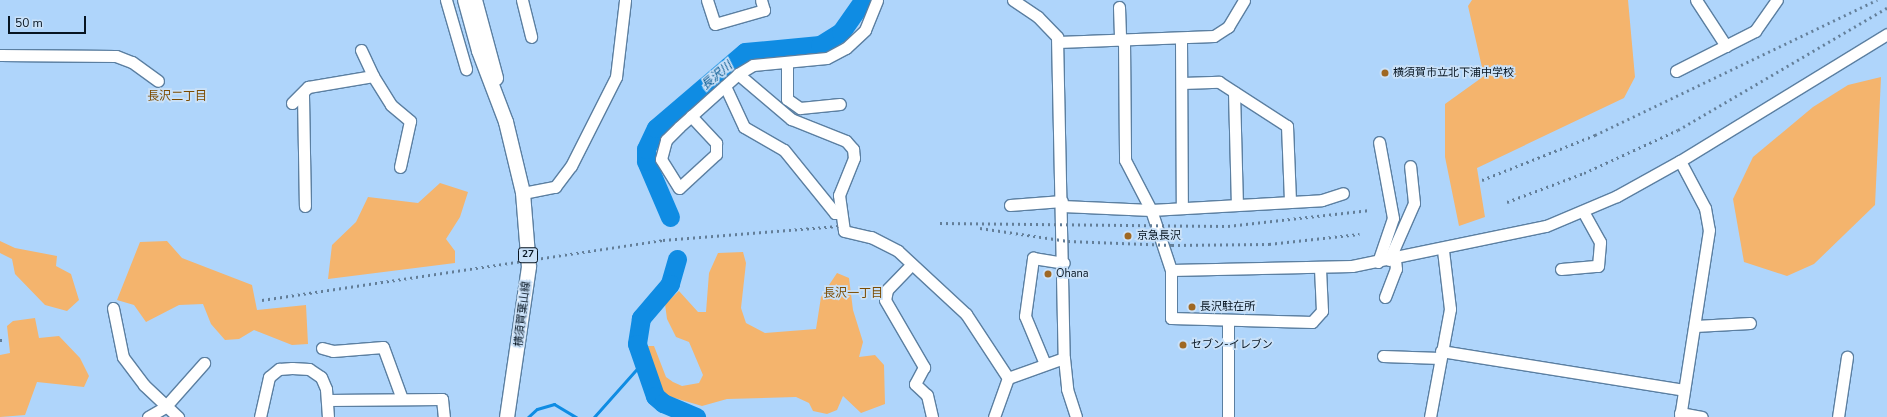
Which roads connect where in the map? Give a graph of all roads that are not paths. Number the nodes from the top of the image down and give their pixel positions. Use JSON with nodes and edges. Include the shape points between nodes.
{"nodes":[{"id":1,"x":446,"y":0,"type":"edge"},
{"id":2,"x":465,"y":0,"type":"edge"},
{"id":3,"x":475,"y":0,"type":"edge"},
{"id":4,"x":522,"y":0,"type":"edge"},
{"id":5,"x":625,"y":0,"type":"edge"},
{"id":6,"x":707,"y":0,"type":"edge"},
{"id":7,"x":761,"y":0,"type":"edge"},
{"id":8,"x":877,"y":0,"type":"edge"},
{"id":9,"x":1244,"y":0,"type":"edge"},
{"id":10,"x":1696,"y":0,"type":"edge"},
{"id":11,"x":1777,"y":0,"type":"edge"},
{"id":12,"x":1016,"y":1,"type":"edge"},
{"id":13,"x":1119,"y":7,"type":"dead end"},
{"id":14,"x":1887,"y":34,"type":"edge"},
{"id":15,"x":532,"y":37,"type":"dead end"},
{"id":16,"x":1122,"y":40,"type":"junction"},
{"id":17,"x":1181,"y":40,"type":"junction"},
{"id":18,"x":1058,"y":42,"type":"junction"},
{"id":19,"x":1726,"y":46,"type":"junction"},
{"id":20,"x":361,"y":50,"type":"dead end"},
{"id":21,"x":0,"y":55,"type":"edge"},
{"id":22,"x":787,"y":62,"type":"junction"},
{"id":23,"x":466,"y":69,"type":"dead end"},
{"id":24,"x":1676,"y":71,"type":"dead end"},
{"id":25,"x":738,"y":74,"type":"junction"},
{"id":26,"x":373,"y":76,"type":"junction"},
{"id":27,"x":158,"y":81,"type":"dead end"},
{"id":28,"x":1182,"y":83,"type":"junction"},
{"id":29,"x":725,"y":86,"type":"junction"},
{"id":30,"x":1234,"y":92,"type":"junction"},
{"id":31,"x":498,"y":94,"type":"junction"},
{"id":32,"x":303,"y":95,"type":"junction"},
{"id":33,"x":292,"y":103,"type":"dead end"},
{"id":34,"x":840,"y":104,"type":"dead end"},
{"id":35,"x":691,"y":116,"type":"junction"},
{"id":36,"x":1379,"y":142,"type":"dead end"},
{"id":37,"x":1680,"y":161,"type":"junction"},
{"id":38,"x":1410,"y":166,"type":"dead end"},
{"id":39,"x":400,"y":167,"type":"dead end"},
{"id":40,"x":523,"y":193,"type":"junction"},
{"id":41,"x":1343,"y":193,"type":"dead end"},
{"id":42,"x":1290,"y":202,"type":"junction"},
{"id":43,"x":1062,"y":204,"type":"junction"},
{"id":44,"x":1237,"y":204,"type":"junction"},
{"id":45,"x":1010,"y":205,"type":"dead end"},
{"id":46,"x":306,"y":206,"type":"dead end"},
{"id":47,"x":1182,"y":207,"type":"junction"},
{"id":48,"x":1151,"y":210,"type":"junction"},
{"id":49,"x":1583,"y":212,"type":"junction"},
{"id":50,"x":843,"y":213,"type":"junction"},
{"id":51,"x":1443,"y":250,"type":"junction"},
{"id":52,"x":1388,"y":260,"type":"junction"},
{"id":53,"x":1064,"y":263,"type":"junction"},
{"id":54,"x":911,"y":265,"type":"junction"},
{"id":55,"x":1320,"y":269,"type":"junction"},
{"id":56,"x":1561,"y":269,"type":"dead end"},
{"id":57,"x":1171,"y":270,"type":"junction"},
{"id":58,"x":1385,"y":298,"type":"dead end"},
{"id":59,"x":113,"y":308,"type":"dead end"},
{"id":60,"x":1228,"y":321,"type":"junction"},
{"id":61,"x":1750,"y":323,"type":"dead end"},
{"id":62,"x":1695,"y":326,"type":"junction"},
{"id":63,"x":322,"y":348,"type":"dead end"},
{"id":64,"x":1441,"y":354,"type":"junction"},
{"id":65,"x":1383,"y":356,"type":"dead end"},
{"id":66,"x":1847,"y":357,"type":"dead end"},
{"id":67,"x":1064,"y":358,"type":"junction"},
{"id":68,"x":204,"y":363,"type":"dead end"},
{"id":69,"x":1045,"y":364,"type":"junction"},
{"id":70,"x":1008,"y":378,"type":"junction"},
{"id":71,"x":1684,"y":390,"type":"junction"},
{"id":72,"x":402,"y":399,"type":"junction"},
{"id":73,"x":327,"y":400,"type":"junction"},
{"id":74,"x":165,"y":407,"type":"junction"},
{"id":75,"x":1680,"y":415,"type":"edge"},
{"id":76,"x":509,"y":416,"type":"edge"},
{"id":77,"x":148,"y":417,"type":"edge"},
{"id":78,"x":178,"y":417,"type":"edge"},
{"id":79,"x":260,"y":417,"type":"edge"},
{"id":80,"x":328,"y":417,"type":"edge"},
{"id":81,"x":444,"y":417,"type":"edge"},
{"id":82,"x":932,"y":417,"type":"edge"},
{"id":83,"x":994,"y":417,"type":"edge"},
{"id":84,"x":1076,"y":417,"type":"edge"},
{"id":85,"x":1228,"y":417,"type":"edge"},
{"id":86,"x":1430,"y":417,"type":"edge"},
{"id":87,"x":1702,"y":417,"type":"edge"},
{"id":88,"x":1838,"y":417,"type":"edge"}],
"edges":[{"from":1,"to":23,"type":"street"},
{"from":2,"to":31,"type":"main road","name":"横須賀葉山線","number":"27","via":[[479,51]]},
{"from":3,"to":31,"type":"main road","name":"横須賀葉山線","number":"27","via":[[493,58]]},
{"from":4,"to":15,"type":"street"},
{"from":5,"to":40,"type":"street","via":[[616,77],[574,161],[555,187]]},
{"from":6,"to":7,"type":"street","via":[[715,24],[764,10]]},
{"from":8,"to":22,"type":"street","via":[[865,30],[846,48],[827,58]]},
{"from":9,"to":17,"type":"street","via":[[1228,27],[1214,36]]},
{"from":10,"to":19,"type":"street"},
{"from":11,"to":19,"type":"street","via":[[1755,31]]},
{"from":12,"to":18,"type":"street","via":[[1049,26]]},
{"from":13,"to":16,"type":"street"},
{"from":14,"to":37,"type":"street"},
{"from":16,"to":17,"type":"street"},
{"from":16,"to":18,"type":"street"},
{"from":16,"to":48,"type":"street","via":[[1125,160]]},
{"from":17,"to":28,"type":"street"},
{"from":18,"to":43,"type":"street"},
{"from":19,"to":24,"type":"street"},
{"from":20,"to":26,"type":"street"},
{"from":21,"to":27,"type":"street","via":[[116,56],[132,62]]},
{"from":22,"to":25,"type":"street","via":[[753,65]]},
{"from":22,"to":34,"type":"street","via":[[787,99],[800,108]]},
{"from":25,"to":29,"type":"street"},
{"from":25,"to":50,"type":"street","via":[[791,119],[828,132],[853,149],[854,158],[839,195]]},
{"from":26,"to":32,"type":"street","via":[[308,87]]},
{"from":26,"to":39,"type":"street","via":[[391,105],[410,121]]},
{"from":28,"to":30,"type":"street","via":[[1219,82]]},
{"from":28,"to":47,"type":"street"},
{"from":29,"to":35,"type":"street"},
{"from":29,"to":50,"type":"street","via":[[744,127],[784,150],[830,203],[835,213]]},
{"from":30,"to":42,"type":"street","via":[[1287,126]]},
{"from":30,"to":44,"type":"street"},
{"from":31,"to":40,"type":"main road","name":"横須賀葉山線","number":"27"},
{"from":32,"to":33,"type":"street"},
{"from":32,"to":46,"type":"street"},
{"from":35,"to":35,"type":"street","via":[[661,150],[664,169],[680,188],[716,154],[716,143]]},
{"from":36,"to":52,"type":"street","via":[[1393,218]]},
{"from":37,"to":49,"type":"street"},
{"from":37,"to":62,"type":"street","via":[[1705,208],[1709,230]]},
{"from":38,"to":52,"type":"street","via":[[1414,203]]},
{"from":40,"to":76,"type":"main road","name":"横須賀葉山線","number":"27","via":[[529,267]]},
{"from":41,"to":42,"type":"street","via":[[1322,200]]},
{"from":42,"to":44,"type":"street"},
{"from":43,"to":45,"type":"street"},
{"from":43,"to":48,"type":"street"},
{"from":43,"to":53,"type":"street"},
{"from":44,"to":47,"type":"street"},
{"from":47,"to":48,"type":"street"},
{"from":48,"to":57,"type":"street"},
{"from":49,"to":51,"type":"street","via":[[1519,233]]},
{"from":49,"to":56,"type":"street","via":[[1600,242],[1598,266]]},
{"from":50,"to":54,"type":"street","via":[[846,233],[884,242]]},
{"from":51,"to":52,"type":"street"},
{"from":51,"to":64,"type":"street","via":[[1450,296]]},
{"from":52,"to":55,"type":"street"},
{"from":52,"to":58,"type":"street","via":[[1396,269]]},
{"from":53,"to":67,"type":"street"},
{"from":53,"to":69,"type":"street","via":[[1033,258],[1025,316]]},
{"from":54,"to":70,"type":"street","via":[[966,314]]},
{"from":54,"to":82,"type":"street","via":[[887,290],[885,300],[924,367],[915,384],[927,396]]},
{"from":55,"to":57,"type":"street"},
{"from":55,"to":60,"type":"street","via":[[1322,311],[1319,319],[1312,322]]},
{"from":57,"to":60,"type":"street","via":[[1171,318]]},
{"from":59,"to":74,"type":"street","via":[[123,357]]},
{"from":60,"to":85,"type":"street"},
{"from":61,"to":62,"type":"street"},
{"from":62,"to":71,"type":"street"},
{"from":63,"to":72,"type":"street","via":[[333,351],[384,347]]},
{"from":64,"to":65,"type":"street"},
{"from":64,"to":71,"type":"street"},
{"from":64,"to":86,"type":"street"},
{"from":66,"to":88,"type":"street"},
{"from":67,"to":69,"type":"street"},
{"from":67,"to":84,"type":"street","via":[[1066,389]]},
{"from":68,"to":74,"type":"street"},
{"from":69,"to":70,"type":"street"},
{"from":70,"to":83,"type":"street"},
{"from":71,"to":75,"type":"street"},
{"from":72,"to":73,"type":"street"},
{"from":72,"to":81,"type":"street","via":[[442,399]]},
{"from":73,"to":79,"type":"street","via":[[321,377],[309,369],[279,369],[269,377]]},
{"from":73,"to":80,"type":"street"},
{"from":74,"to":77,"type":"street"},
{"from":74,"to":78,"type":"street"},
{"from":75,"to":87,"type":"street"}]}
